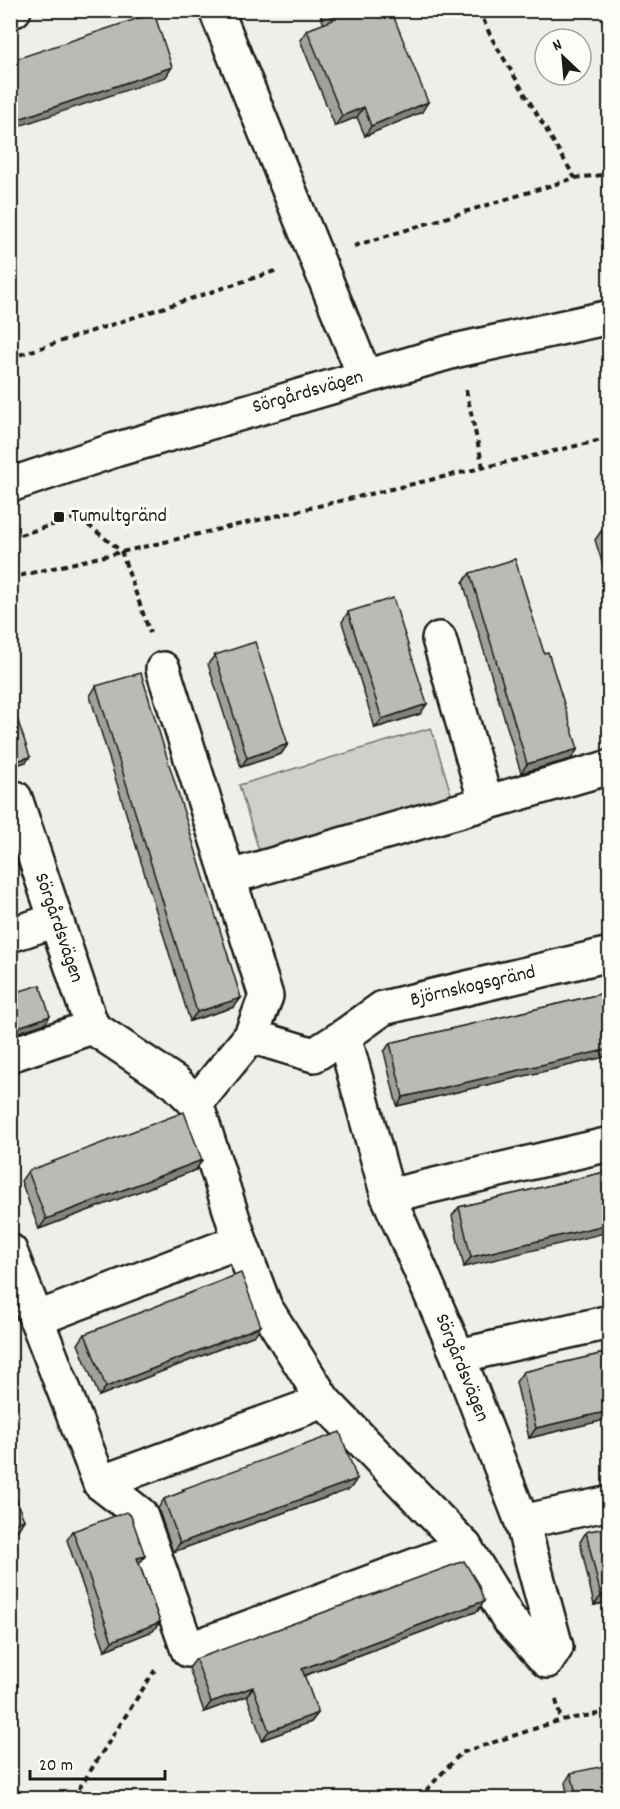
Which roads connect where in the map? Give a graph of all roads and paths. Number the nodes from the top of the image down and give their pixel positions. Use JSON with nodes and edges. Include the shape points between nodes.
{"nodes":[{"id":1,"x":216,"y":10,"type":"edge"},
{"id":2,"x":479,"y":10,"type":"edge"},
{"id":3,"x":575,"y":178,"type":"dead end"},
{"id":4,"x":609,"y":317,"type":"edge"},
{"id":5,"x":454,"y":351,"type":"junction"},
{"id":6,"x":364,"y":377,"type":"junction"},
{"id":7,"x":609,"y":438,"type":"edge"},
{"id":8,"x":483,"y":467,"type":"junction"},
{"id":9,"x":10,"y":485,"type":"edge"},
{"id":10,"x":10,"y":538,"type":"edge"},
{"id":11,"x":121,"y":552,"type":"junction"},
{"id":12,"x":10,"y":578,"type":"edge"},
{"id":13,"x":439,"y":639,"type":"dead end"},
{"id":14,"x":163,"y":669,"type":"joint"},
{"id":15,"x":609,"y":767,"type":"edge"},
{"id":16,"x":10,"y":800,"type":"edge"},
{"id":17,"x":486,"y":803,"type":"junction"},
{"id":18,"x":230,"y":877,"type":"junction"},
{"id":19,"x":56,"y":920,"type":"junction"},
{"id":20,"x":10,"y":935,"type":"edge"},
{"id":21,"x":609,"y":954,"type":"edge"},
{"id":22,"x":92,"y":1027,"type":"junction"},
{"id":23,"x":251,"y":1036,"type":"junction"},
{"id":24,"x":344,"y":1036,"type":"junction"},
{"id":25,"x":10,"y":1055,"type":"edge"},
{"id":26,"x":196,"y":1103,"type":"junction"},
{"id":27,"x":609,"y":1144,"type":"edge"},
{"id":28,"x":388,"y":1196,"type":"junction"},
{"id":29,"x":240,"y":1241,"type":"junction"},
{"id":30,"x":10,"y":1251,"type":"edge"},
{"id":31,"x":36,"y":1319,"type":"junction"},
{"id":32,"x":609,"y":1322,"type":"edge"},
{"id":33,"x":458,"y":1356,"type":"junction"},
{"id":34,"x":324,"y":1401,"type":"junction"},
{"id":35,"x":100,"y":1483,"type":"junction"},
{"id":36,"x":609,"y":1503,"type":"edge"},
{"id":37,"x":522,"y":1522,"type":"junction"},
{"id":38,"x":465,"y":1547,"type":"junction"},
{"id":39,"x":188,"y":1650,"type":"junction"},
{"id":40,"x":609,"y":1712,"type":"edge"},
{"id":41,"x":73,"y":1798,"type":"edge"},
{"id":42,"x":419,"y":1798,"type":"edge"}],
"edges":[{"from":1,"to":6,"type":"street"},
{"from":2,"to":3,"type":"path"},
{"from":4,"to":5,"type":"street","name":"Sörgårdsvägen"},
{"from":5,"to":6,"type":"street","name":"Sörgårdsvägen"},
{"from":5,"to":8,"type":"path"},
{"from":6,"to":9,"type":"street","name":"Sörgårdsvägen"},
{"from":7,"to":8,"type":"path"},
{"from":8,"to":11,"type":"path"},
{"from":10,"to":11,"type":"path","via":[[78,517]]},
{"from":11,"to":12,"type":"path"},
{"from":11,"to":14,"type":"path"},
{"from":13,"to":17,"type":"street"},
{"from":14,"to":18,"type":"street"},
{"from":15,"to":17,"type":"street"},
{"from":16,"to":19,"type":"street","name":"Sörgårdsvägen","via":[[15,798]]},
{"from":17,"to":18,"type":"street"},
{"from":18,"to":23,"type":"street","via":[[266,996]]},
{"from":19,"to":20,"type":"street"},
{"from":19,"to":22,"type":"street","name":"Sörgårdsvägen"},
{"from":21,"to":24,"type":"street","name":"Björnskogsgränd","via":[[383,1008]]},
{"from":22,"to":25,"type":"street"},
{"from":22,"to":26,"type":"street","name":"Sörgårdsvägen","via":[[176,1083]]},
{"from":23,"to":24,"type":"street","via":[[314,1055]]},
{"from":23,"to":26,"type":"street"},
{"from":24,"to":28,"type":"street","name":"Sörgårdsvägen"},
{"from":26,"to":29,"type":"street","name":"Sörgårdsvägen"},
{"from":27,"to":28,"type":"street"},
{"from":28,"to":33,"type":"street","name":"Sörgårdsvägen"},
{"from":29,"to":31,"type":"street"},
{"from":29,"to":34,"type":"street","name":"Sörgårdsvägen","via":[[265,1307]]},
{"from":30,"to":31,"type":"street"},
{"from":31,"to":35,"type":"street"},
{"from":32,"to":33,"type":"street"},
{"from":33,"to":37,"type":"street","name":"Sörgårdsvägen"},
{"from":34,"to":35,"type":"street"},
{"from":34,"to":38,"type":"street","name":"Sörgårdsvägen"},
{"from":35,"to":39,"type":"street","via":[[140,1514]]},
{"from":36,"to":37,"type":"street"},
{"from":37,"to":38,"type":"street","name":"Sörgårdsvägen","via":[[556,1647],[547,1661],[508,1618]]},
{"from":38,"to":39,"type":"street"},
{"from":39,"to":41,"type":"path","via":[[156,1668]]},
{"from":40,"to":42,"type":"path","via":[[561,1720],[461,1753]]}]}
